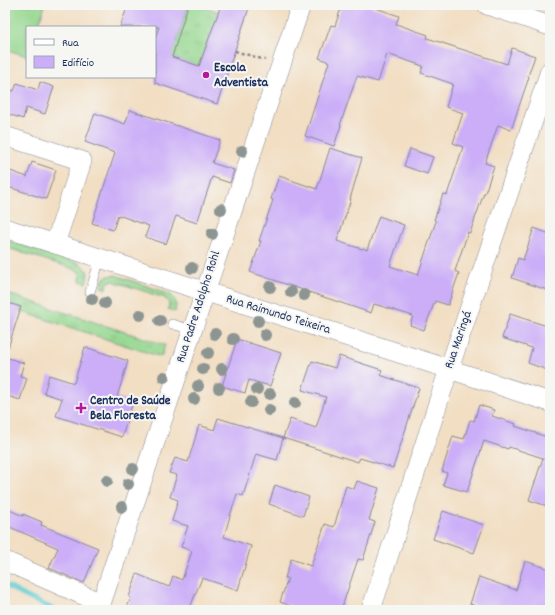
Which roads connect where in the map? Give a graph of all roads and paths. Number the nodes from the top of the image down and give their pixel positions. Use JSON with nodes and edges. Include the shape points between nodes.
{"nodes":[{"id":1,"x":301,"y":5,"type":"edge"},
{"id":2,"x":486,"y":5,"type":"edge"},
{"id":3,"x":550,"y":26,"type":"edge"},
{"id":4,"x":235,"y":51,"type":"dead end"},
{"id":5,"x":281,"y":65,"type":"junction"},
{"id":6,"x":550,"y":71,"type":"edge"},
{"id":7,"x":5,"y":136,"type":"edge"},
{"id":8,"x":5,"y":228,"type":"edge"},
{"id":9,"x":55,"y":244,"type":"junction"},
{"id":10,"x":100,"y":259,"type":"junction"},
{"id":11,"x":90,"y":292,"type":"dead end"},
{"id":12,"x":204,"y":292,"type":"junction"},
{"id":13,"x":172,"y":324,"type":"dead end"},
{"id":14,"x":192,"y":330,"type":"junction"},
{"id":15,"x":449,"y":369,"type":"junction"},
{"id":16,"x":550,"y":402,"type":"edge"},
{"id":17,"x":5,"y":561,"type":"edge"},
{"id":18,"x":100,"y":606,"type":"edge"},
{"id":19,"x":371,"y":610,"type":"edge"}],
"edges":[{"from":1,"to":5,"type":"street","name":"Rua Padre Adolpho Rohl"},
{"from":2,"to":3,"type":"street"},
{"from":4,"to":5,"type":"path"},
{"from":5,"to":12,"type":"street","name":"Rua Padre Adolpho Rohl"},
{"from":6,"to":15,"type":"street","name":"Rua Maringá"},
{"from":7,"to":9,"type":"street","via":[[82,161]]},
{"from":8,"to":9,"type":"street","name":"Rua Raimundo Teixeira"},
{"from":9,"to":10,"type":"street","name":"Rua Raimundo Teixeira"},
{"from":10,"to":11,"type":"lane"},
{"from":10,"to":12,"type":"street","name":"Rua Raimundo Teixeira"},
{"from":12,"to":14,"type":"street","name":"Rua Padre Adolpho Rohl"},
{"from":12,"to":15,"type":"street","name":"Rua Raimundo Teixeira"},
{"from":13,"to":14,"type":"lane"},
{"from":14,"to":18,"type":"street","name":"Rua Padre Adolpho Rohl"},
{"from":15,"to":16,"type":"street","name":"Rua Raimundo Teixeira"},
{"from":15,"to":19,"type":"street","name":"Rua Maringá"},
{"from":17,"to":18,"type":"street"}]}
